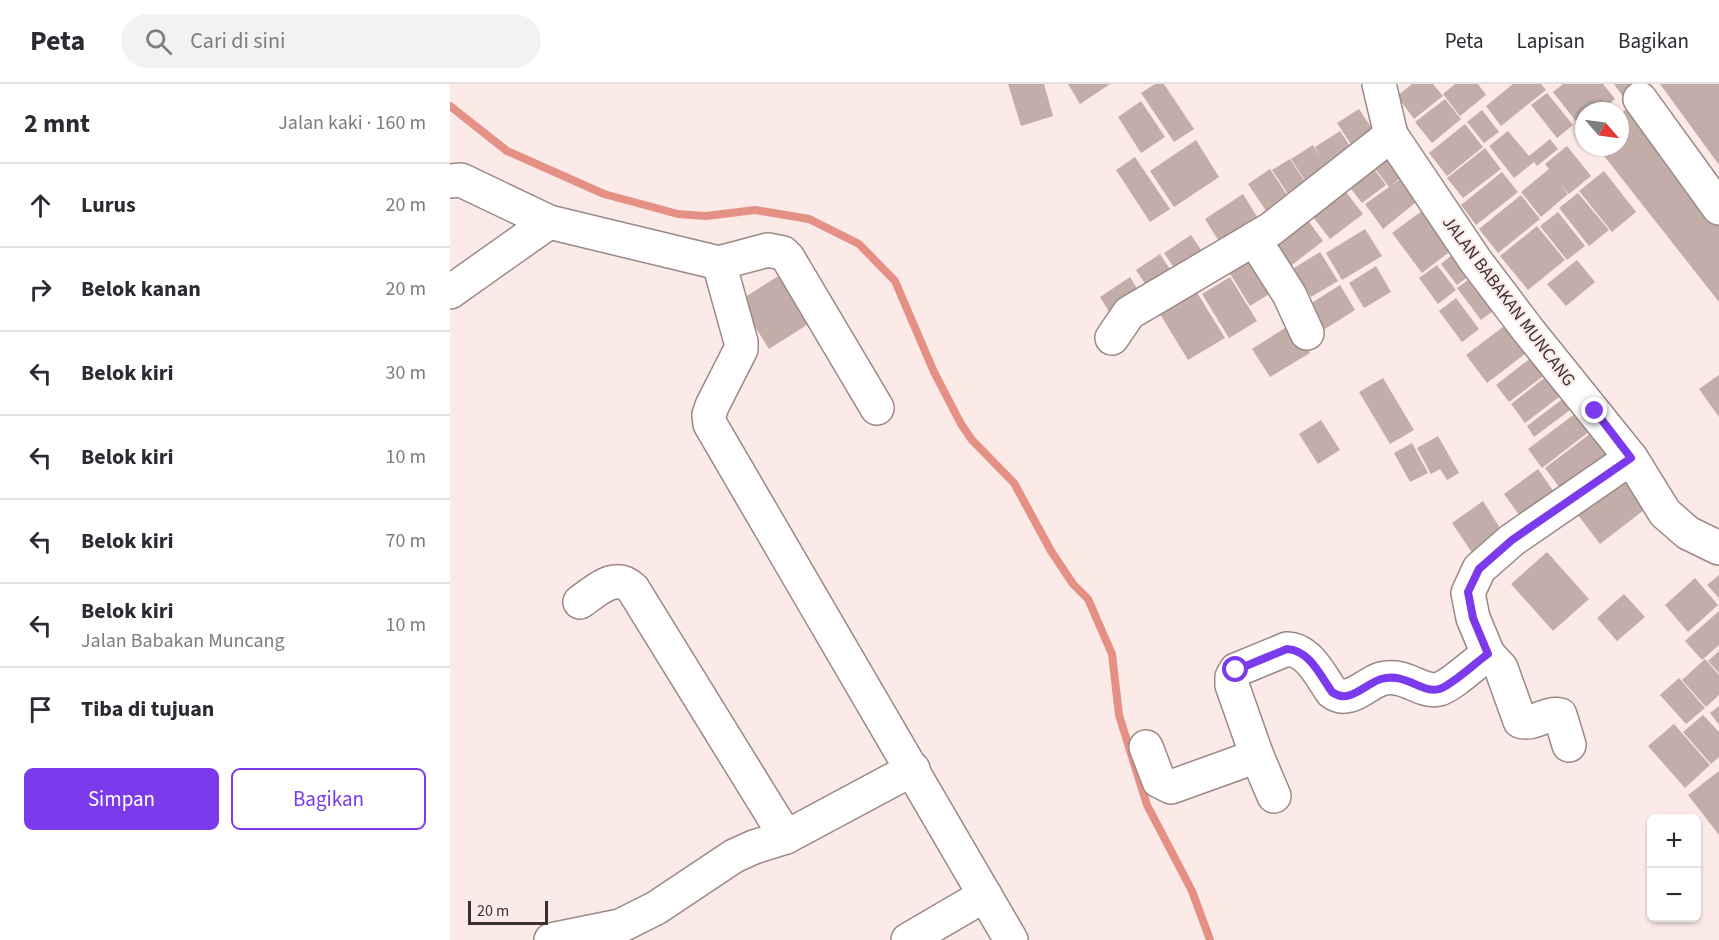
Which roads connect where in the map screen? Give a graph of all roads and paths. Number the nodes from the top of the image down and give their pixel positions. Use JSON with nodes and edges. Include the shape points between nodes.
{"nodes":[{"id":1,"x":1379,"y":84,"type":"edge"},
{"id":2,"x":1640,"y":99,"type":"dead end"},
{"id":3,"x":1391,"y":135,"type":"junction"},
{"id":4,"x":450,"y":181,"type":"edge"},
{"id":5,"x":1719,"y":208,"type":"edge"},
{"id":6,"x":549,"y":222,"type":"junction"},
{"id":7,"x":1254,"y":239,"type":"junction"},
{"id":8,"x":719,"y":263,"type":"junction"},
{"id":9,"x":450,"y":292,"type":"edge"},
{"id":10,"x":1307,"y":333,"type":"dead end"},
{"id":11,"x":1112,"y":338,"type":"dead end"},
{"id":12,"x":876,"y":408,"type":"dead end"},
{"id":13,"x":1631,"y":458,"type":"junction"},
{"id":14,"x":1719,"y":548,"type":"edge"},
{"id":15,"x":580,"y":602,"type":"dead end"},
{"id":16,"x":1488,"y":654,"type":"junction"},
{"id":17,"x":1569,"y":745,"type":"dead end"},
{"id":18,"x":1146,"y":747,"type":"dead end"},
{"id":19,"x":1257,"y":756,"type":"junction"},
{"id":20,"x":913,"y":769,"type":"junction"},
{"id":21,"x":1274,"y":796,"type":"dead end"},
{"id":22,"x":786,"y":837,"type":"junction"},
{"id":23,"x":986,"y":895,"type":"junction"},
{"id":24,"x":551,"y":940,"type":"edge"},
{"id":25,"x":908,"y":940,"type":"edge"},
{"id":26,"x":1011,"y":940,"type":"edge"}],
"edges":[{"from":1,"to":3,"type":"street","name":"JALAN BABAKAN MUNCANG"},
{"from":2,"to":5,"type":"street"},
{"from":3,"to":7,"type":"street"},
{"from":3,"to":13,"type":"street","name":"JALAN BABAKAN MUNCANG","via":[[1475,260]]},
{"from":4,"to":6,"type":"street","via":[[461,180]]},
{"from":6,"to":8,"type":"street"},
{"from":6,"to":9,"type":"street"},
{"from":7,"to":10,"type":"street","via":[[1289,294]]},
{"from":7,"to":11,"type":"street","via":[[1129,313]]},
{"from":8,"to":12,"type":"street","via":[[768,250],[783,253]]},
{"from":8,"to":20,"type":"street","via":[[741,349],[712,406],[710,424]]},
{"from":13,"to":14,"type":"street","name":"JALAN BABAKAN MUNCANG","via":[[1674,523]]},
{"from":13,"to":16,"type":"street","via":[[1512,540],[1479,569],[1468,592],[1473,618]]},
{"from":15,"to":22,"type":"street","via":[[609,582],[620,581],[633,588]]},
{"from":16,"to":17,"type":"street","via":[[1501,668],[1520,721],[1526,724],[1554,714],[1560,716]]},
{"from":16,"to":19,"type":"street","via":[[1441,689],[1431,690],[1399,677],[1381,679],[1344,697],[1332,692],[1305,654],[1296,650],[1287,649],[1236,670],[1232,685]]},
{"from":18,"to":19,"type":"street","via":[[1159,781],[1171,787]]},
{"from":19,"to":21,"type":"street"},
{"from":20,"to":22,"type":"street"},
{"from":20,"to":23,"type":"street"},
{"from":22,"to":24,"type":"street","via":[[734,856],[656,908],[620,926]]},
{"from":23,"to":25,"type":"street"},
{"from":23,"to":26,"type":"street"}]}
